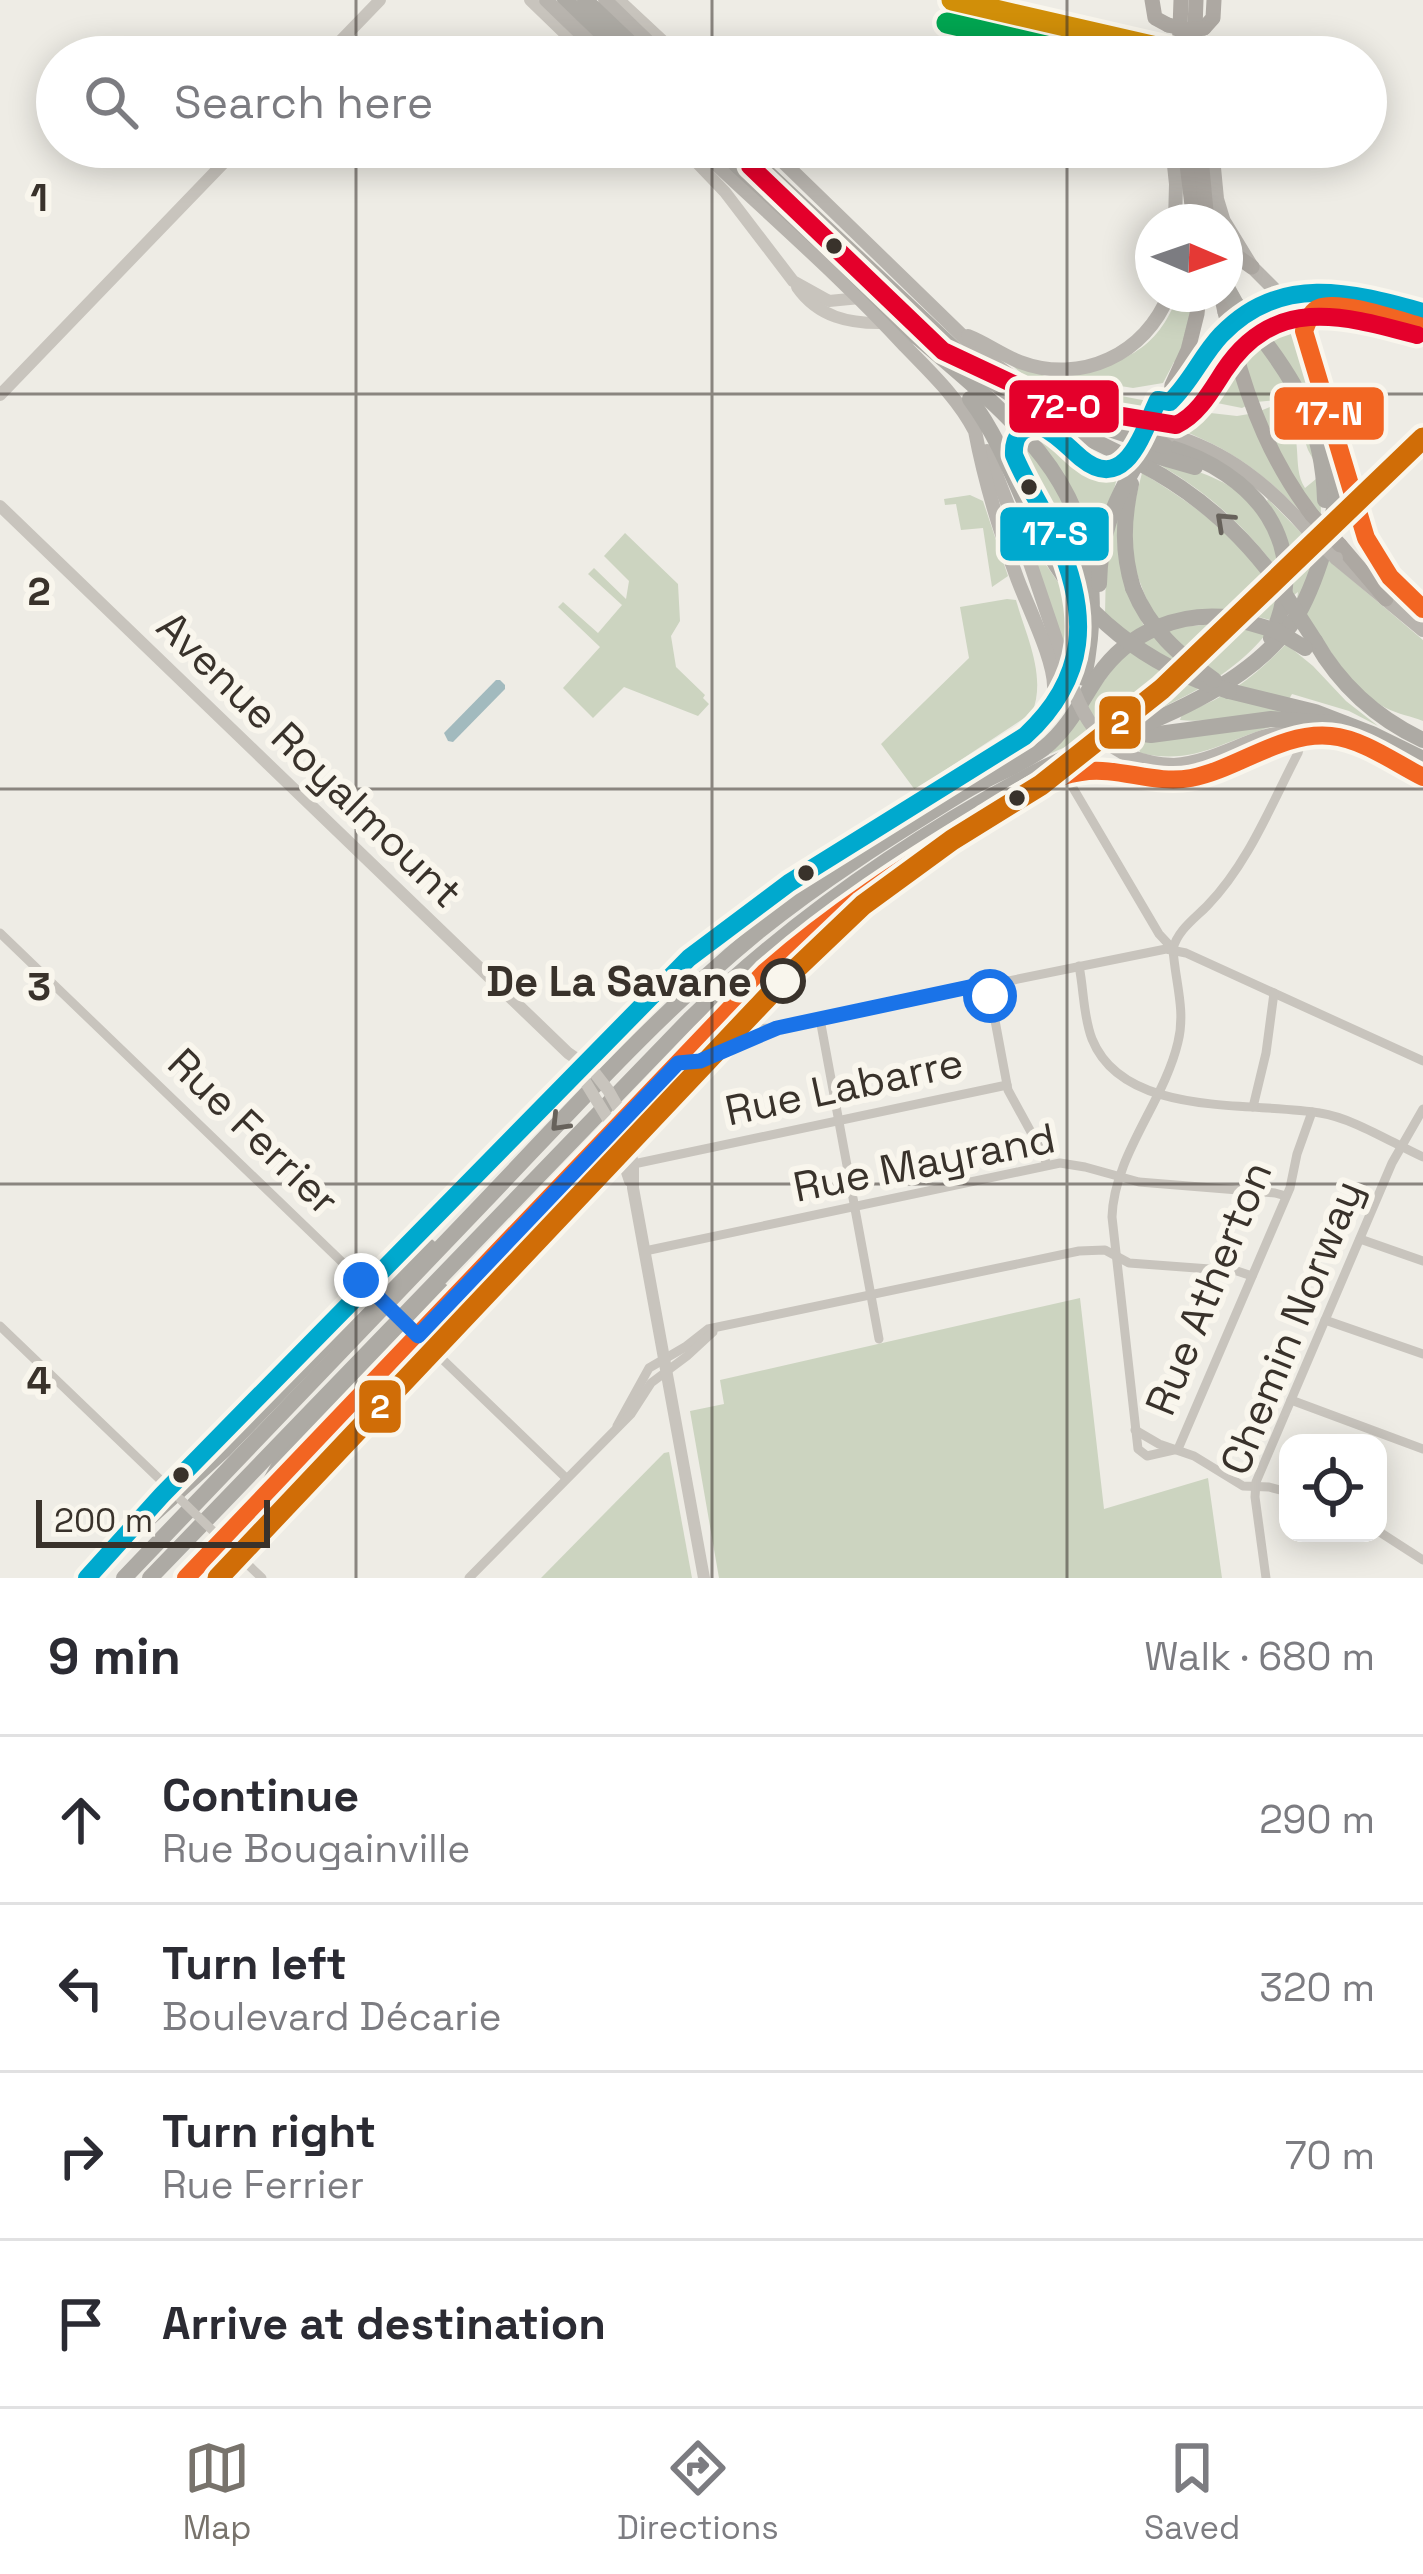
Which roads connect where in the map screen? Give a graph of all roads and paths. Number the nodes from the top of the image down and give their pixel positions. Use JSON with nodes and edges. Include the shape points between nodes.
{"nodes":[{"id":1,"x":380,"y":0,"type":"edge"},
{"id":2,"x":530,"y":0,"type":"edge"},
{"id":3,"x":562,"y":0,"type":"edge"},
{"id":4,"x":585,"y":0,"type":"edge"},
{"id":5,"x":605,"y":0,"type":"edge"},
{"id":6,"x":619,"y":0,"type":"edge"},
{"id":7,"x":1152,"y":0,"type":"edge"},
{"id":8,"x":1181,"y":0,"type":"edge"},
{"id":9,"x":1196,"y":0,"type":"edge"},
{"id":10,"x":1214,"y":0,"type":"edge"},
{"id":11,"x":545,"y":7,"type":"edge"},
{"id":12,"x":346,"y":36,"type":"edge"},
{"id":13,"x":571,"y":36,"type":"edge"},
{"id":14,"x":580,"y":36,"type":"edge"},
{"id":15,"x":601,"y":36,"type":"edge"},
{"id":16,"x":623,"y":36,"type":"edge"},
{"id":17,"x":642,"y":36,"type":"edge"},
{"id":18,"x":658,"y":36,"type":"edge"},
{"id":19,"x":1180,"y":36,"type":"edge"},
{"id":20,"x":1195,"y":36,"type":"edge"},
{"id":21,"x":219,"y":168,"type":"edge"},
{"id":22,"x":702,"y":168,"type":"edge"},
{"id":23,"x":720,"y":168,"type":"edge"},
{"id":24,"x":741,"y":168,"type":"edge"},
{"id":25,"x":762,"y":168,"type":"edge"},
{"id":26,"x":767,"y":168,"type":"edge"},
{"id":27,"x":789,"y":168,"type":"edge"},
{"id":28,"x":1174,"y":168,"type":"edge"},
{"id":29,"x":1187,"y":168,"type":"edge"},
{"id":30,"x":1203,"y":168,"type":"edge"},
{"id":31,"x":1214,"y":168,"type":"edge"},
{"id":32,"x":744,"y":190,"type":"junction"},
{"id":33,"x":1175,"y":204,"type":"edge"},
{"id":34,"x":1189,"y":204,"type":"edge"},
{"id":35,"x":1207,"y":204,"type":"edge"},
{"id":36,"x":1218,"y":204,"type":"edge"},
{"id":37,"x":1243,"y":252,"type":"edge"},
{"id":38,"x":1243,"y":261,"type":"edge"},
{"id":39,"x":1252,"y":267,"type":"junction"},
{"id":40,"x":891,"y":268,"type":"junction"},
{"id":41,"x":793,"y":280,"type":"junction"},
{"id":42,"x":1281,"y":296,"type":"junction"},
{"id":43,"x":860,"y":298,"type":"junction"},
{"id":44,"x":1160,"y":312,"type":"edge"},
{"id":45,"x":1196,"y":312,"type":"edge"},
{"id":46,"x":1228,"y":312,"type":"edge"},
{"id":47,"x":1236,"y":312,"type":"edge"},
{"id":48,"x":1423,"y":312,"type":"edge"},
{"id":49,"x":885,"y":323,"type":"junction"},
{"id":50,"x":1423,"y":327,"type":"edge"},
{"id":51,"x":1304,"y":331,"type":"junction"},
{"id":52,"x":958,"y":332,"type":"junction"},
{"id":53,"x":917,"y":337,"type":"junction"},
{"id":54,"x":0,"y":395,"type":"edge"},
{"id":55,"x":1046,"y":398,"type":"joint"},
{"id":56,"x":1170,"y":402,"type":"junction"},
{"id":57,"x":1328,"y":416,"type":"junction"},
{"id":58,"x":975,"y":431,"type":"junction"},
{"id":59,"x":1106,"y":445,"type":"junction"},
{"id":60,"x":1169,"y":447,"type":"junction"},
{"id":61,"x":1136,"y":466,"type":"junction"},
{"id":62,"x":0,"y":506,"type":"edge"},
{"id":63,"x":1310,"y":522,"type":"junction"},
{"id":64,"x":1333,"y":549,"type":"junction"},
{"id":65,"x":1386,"y":599,"type":"joint"},
{"id":66,"x":1423,"y":609,"type":"edge"},
{"id":67,"x":1423,"y":630,"type":"edge"},
{"id":68,"x":1266,"y":650,"type":"junction"},
{"id":69,"x":1331,"y":669,"type":"junction"},
{"id":70,"x":1084,"y":678,"type":"junction"},
{"id":71,"x":1229,"y":691,"type":"junction"},
{"id":72,"x":1345,"y":724,"type":"junction"},
{"id":73,"x":1127,"y":732,"type":"junction"},
{"id":74,"x":1327,"y":736,"type":"junction"},
{"id":75,"x":1423,"y":740,"type":"edge"},
{"id":76,"x":1300,"y":741,"type":"junction"},
{"id":77,"x":1423,"y":759,"type":"edge"},
{"id":78,"x":1066,"y":776,"type":"junction"},
{"id":79,"x":1423,"y":777,"type":"edge"},
{"id":80,"x":980,"y":782,"type":"junction"},
{"id":81,"x":789,"y":884,"type":"junction"},
{"id":82,"x":0,"y":933,"type":"edge"},
{"id":83,"x":1173,"y":950,"type":"junction"},
{"id":84,"x":728,"y":957,"type":"junction"},
{"id":85,"x":1079,"y":966,"type":"junction"},
{"id":86,"x":988,"y":983,"type":"junction"},
{"id":87,"x":1274,"y":993,"type":"junction"},
{"id":88,"x":733,"y":1004,"type":"junction"},
{"id":89,"x":820,"y":1019,"type":"junction"},
{"id":90,"x":777,"y":1028,"type":"junction"},
{"id":91,"x":1423,"y":1061,"type":"edge"},
{"id":92,"x":678,"y":1063,"type":"junction"},
{"id":93,"x":581,"y":1066,"type":"junction"},
{"id":94,"x":1007,"y":1085,"type":"junction"},
{"id":95,"x":1158,"y":1093,"type":"junction"},
{"id":96,"x":1253,"y":1107,"type":"junction"},
{"id":97,"x":1423,"y":1108,"type":"edge"},
{"id":98,"x":1312,"y":1112,"type":"junction"},
{"id":99,"x":838,"y":1120,"type":"junction"},
{"id":100,"x":617,"y":1123,"type":"junction"},
{"id":101,"x":1401,"y":1147,"type":"junction"},
{"id":102,"x":1423,"y":1156,"type":"edge"},
{"id":103,"x":628,"y":1165,"type":"junction"},
{"id":104,"x":1047,"y":1166,"type":"junction"},
{"id":105,"x":1120,"y":1177,"type":"junction"},
{"id":106,"x":1286,"y":1196,"type":"junction"},
{"id":107,"x":481,"y":1205,"type":"junction"},
{"id":108,"x":855,"y":1207,"type":"junction"},
{"id":109,"x":506,"y":1210,"type":"junction"},
{"id":110,"x":1360,"y":1239,"type":"junction"},
{"id":111,"x":645,"y":1251,"type":"junction"},
{"id":112,"x":1116,"y":1255,"type":"junction"},
{"id":113,"x":1423,"y":1261,"type":"edge"},
{"id":114,"x":1252,"y":1276,"type":"junction"},
{"id":115,"x":369,"y":1288,"type":"junction"},
{"id":116,"x":871,"y":1295,"type":"junction"},
{"id":117,"x":1325,"y":1320,"type":"junction"},
{"id":118,"x":0,"y":1326,"type":"edge"},
{"id":119,"x":416,"y":1334,"type":"junction"},
{"id":120,"x":879,"y":1339,"type":"dead end"},
{"id":121,"x":1423,"y":1354,"type":"edge"},
{"id":122,"x":666,"y":1364,"type":"junction"},
{"id":123,"x":1291,"y":1400,"type":"junction"},
{"id":124,"x":1135,"y":1430,"type":"junction"},
{"id":125,"x":1178,"y":1449,"type":"junction"},
{"id":126,"x":1423,"y":1449,"type":"edge"},
{"id":127,"x":566,"y":1478,"type":"junction"},
{"id":128,"x":1255,"y":1488,"type":"junction"},
{"id":129,"x":1279,"y":1489,"type":"edge"},
{"id":130,"x":175,"y":1494,"type":"junction"},
{"id":131,"x":261,"y":1499,"type":"junction"},
{"id":132,"x":218,"y":1536,"type":"junction"},
{"id":133,"x":1387,"y":1537,"type":"edge"},
{"id":134,"x":112,"y":1551,"type":"joint"},
{"id":135,"x":1423,"y":1560,"type":"edge"},
{"id":136,"x":86,"y":1578,"type":"edge"},
{"id":137,"x":124,"y":1578,"type":"edge"},
{"id":138,"x":150,"y":1578,"type":"edge"},
{"id":139,"x":186,"y":1578,"type":"edge"},
{"id":140,"x":262,"y":1578,"type":"edge"},
{"id":141,"x":470,"y":1578,"type":"edge"},
{"id":142,"x":704,"y":1578,"type":"edge"},
{"id":143,"x":1266,"y":1578,"type":"edge"}],
"edges":[{"from":1,"to":12,"type":"street"},
{"from":2,"to":11,"type":"street"},
{"from":3,"to":11,"type":"street"},
{"from":3,"to":15,"type":"highway"},
{"from":4,"to":16,"type":"highway"},
{"from":5,"to":17,"type":"main road"},
{"from":6,"to":18,"type":"street"},
{"from":7,"to":10,"type":"main road","bridge":true,"via":[[1155,18],[1190,30],[1213,18]]},
{"from":8,"to":19,"type":"main road"},
{"from":9,"to":20,"type":"main road"},
{"from":11,"to":13,"type":"street"},
{"from":11,"to":14,"type":"main road","bridge":true},
{"from":21,"to":54,"type":"street"},
{"from":22,"to":41,"type":"street"},
{"from":23,"to":32,"type":"main road"},
{"from":24,"to":53,"type":"highway","bridge":true},
{"from":25,"to":59,"type":"highway","bridge":true,"via":[[982,375]]},
{"from":26,"to":32,"type":"main road","via":[[764,182]]},
{"from":27,"to":40,"type":"main road"},
{"from":28,"to":33,"type":"main road"},
{"from":29,"to":34,"type":"main road"},
{"from":30,"to":35,"type":"main road"},
{"from":31,"to":36,"type":"main road"},
{"from":32,"to":43,"type":"main road"},
{"from":37,"to":39,"type":"main road"},
{"from":38,"to":39,"type":"main road"},
{"from":39,"to":42,"type":"main road"},
{"from":40,"to":43,"type":"main road"},
{"from":40,"to":52,"type":"main road"},
{"from":41,"to":43,"type":"street","via":[[829,301]]},
{"from":41,"to":49,"type":"street","via":[[833,317]]},
{"from":42,"to":48,"type":"street","via":[[1336,291]]},
{"from":42,"to":51,"type":"main road"},
{"from":42,"to":56,"type":"street","via":[[1227,328]]},
{"from":43,"to":49,"type":"main road"},
{"from":44,"to":52,"type":"main road","via":[[1139,340],[1087,368],[1028,364]]},
{"from":45,"to":56,"type":"main road"},
{"from":46,"to":63,"type":"main road","bridge":true,"via":[[1260,428]]},
{"from":47,"to":64,"type":"highway","bridge":true,"via":[[1290,376],[1316,432]]},
{"from":49,"to":58,"type":"main road"},
{"from":50,"to":51,"type":"street","via":[[1330,305],[1313,311]]},
{"from":51,"to":57,"type":"main road"},
{"from":52,"to":55,"type":"main road"},
{"from":53,"to":70,"type":"highway","via":[[1008,417],[1066,492],[1089,570]]},
{"from":53,"to":71,"type":"highway","bridge":true,"via":[[987,423],[1049,554],[1087,606],[1159,662]]},
{"from":55,"to":60,"type":"highway","bridge":true,"via":[[1094,424]]},
{"from":56,"to":61,"type":"main road"},
{"from":57,"to":64,"type":"highway"},
{"from":57,"to":66,"type":"main road","via":[[1366,538]]},
{"from":58,"to":74,"type":"main road","bridge":true,"via":[[1011,510],[1078,706],[1098,735],[1137,760],[1174,765],[1282,732]]},
{"from":58,"to":81,"type":"main road","via":[[1052,671],[1049,710],[1025,736]]},
{"from":59,"to":60,"type":"highway","bridge":true},
{"from":69,"to":59,"type":"highway","one_way":true,"bridge":true,"via":[[1283,590],[1231,527],[1172,481]]},
{"from":60,"to":63,"type":"main road","via":[[1219,454]]},
{"from":60,"to":68,"type":"highway","via":[[1251,494],[1283,547],[1286,598]]},
{"from":61,"to":70,"type":"highway","via":[[1104,538],[1098,637]]},
{"from":61,"to":71,"type":"highway","bridge":true,"via":[[1124,532],[1133,587],[1168,644]]},
{"from":62,"to":93,"type":"street","name":"Avenue Royalmount"},
{"from":63,"to":64,"type":"main road","bridge":true},
{"from":64,"to":65,"type":"main road"},
{"from":64,"to":68,"type":"highway","via":[[1288,629]]},
{"from":65,"to":67,"type":"main road"},
{"from":68,"to":73,"type":"highway","via":[[1221,688]]},
{"from":69,"to":75,"type":"highway","via":[[1372,710]]},
{"from":69,"to":80,"type":"highway","bridge":true,"via":[[1282,633],[1233,618],[1168,623],[1139,636],[1104,668],[1056,737]]},
{"from":70,"to":80,"type":"highway","via":[[1050,728]]},
{"from":71,"to":72,"type":"highway"},
{"from":72,"to":73,"type":"highway","via":[[1254,720],[1151,736]]},
{"from":72,"to":77,"type":"highway"},
{"from":73,"to":109,"type":"highway","via":[[1007,788],[793,928],[689,1020]]},
{"from":74,"to":76,"type":"main road"},
{"from":74,"to":79,"type":"main road"},
{"from":76,"to":78,"type":"main road","via":[[1186,779]]},
{"from":76,"to":83,"type":"street","via":[[1247,852]]},
{"from":78,"to":83,"type":"street"},
{"from":78,"to":88,"type":"main road","via":[[860,896]]},
{"from":80,"to":84,"type":"highway","via":[[839,870]]},
{"from":81,"to":84,"type":"highway"},
{"from":81,"to":93,"type":"main road","via":[[688,958]]},
{"from":82,"to":115,"type":"street","name":"Rue Ferrier"},
{"from":83,"to":85,"type":"street"},
{"from":83,"to":87,"type":"street"},
{"from":83,"to":95,"type":"street","via":[[1181,1028]]},
{"from":84,"to":107,"type":"highway","one_way":true},
{"from":85,"to":86,"type":"street"},
{"from":85,"to":95,"type":"street","via":[[1098,1051],[1121,1075]]},
{"from":86,"to":89,"type":"street"},
{"from":86,"to":94,"type":"street"},
{"from":87,"to":91,"type":"street"},
{"from":87,"to":96,"type":"street"},
{"from":88,"to":90,"type":"street","via":[[743,1027]]},
{"from":88,"to":92,"type":"main road"},
{"from":89,"to":90,"type":"street"},
{"from":89,"to":99,"type":"street"},
{"from":90,"to":92,"type":"street"},
{"from":92,"to":100,"type":"main road"},
{"from":93,"to":100,"type":"street","name":"Avenue Royalmount","bridge":true,"via":[[604,1084]]},
{"from":93,"to":115,"type":"main road"},
{"from":94,"to":99,"type":"street","name":"Rue Labarre"},
{"from":94,"to":104,"type":"street"},
{"from":95,"to":96,"type":"street"},
{"from":95,"to":105,"type":"street"},
{"from":96,"to":98,"type":"street"},
{"from":97,"to":101,"type":"street","name":"Chemin Norway"},
{"from":98,"to":101,"type":"street"},
{"from":98,"to":106,"type":"street","name":"Rue Atherton"},
{"from":99,"to":103,"type":"street","name":"Rue Labarre"},
{"from":99,"to":108,"type":"street"},
{"from":100,"to":103,"type":"street","name":"Avenue Royalmount"},
{"from":100,"to":119,"type":"main road"},
{"from":101,"to":102,"type":"street"},
{"from":101,"to":110,"type":"street","name":"Chemin Norway"},
{"from":103,"to":111,"type":"street","name":"Avenue Royalmount"},
{"from":104,"to":105,"type":"street","name":"Rue Mayrand","via":[[1074,1164]]},
{"from":104,"to":108,"type":"street","name":"Rue Mayrand"},
{"from":105,"to":106,"type":"street","name":"Rue Mayrand"},
{"from":105,"to":112,"type":"street","via":[[1112,1212]]},
{"from":106,"to":114,"type":"street","name":"Rue Atherton"},
{"from":107,"to":130,"type":"highway","via":[[396,1273]]},
{"from":107,"to":137,"type":"highway"},
{"from":108,"to":111,"type":"street","name":"Rue Mayrand"},
{"from":108,"to":116,"type":"street"},
{"from":109,"to":131,"type":"highway","via":[[279,1466]]},
{"from":109,"to":138,"type":"highway"},
{"from":110,"to":113,"type":"street"},
{"from":110,"to":117,"type":"street","name":"Chemin Norway"},
{"from":111,"to":122,"type":"street","name":"Avenue Royalmount"},
{"from":112,"to":114,"type":"street"},
{"from":112,"to":116,"type":"street","via":[[1079,1251]]},
{"from":112,"to":124,"type":"street"},
{"from":114,"to":125,"type":"street","name":"Rue Atherton"},
{"from":115,"to":119,"type":"street","name":"Rue Ferrier","bridge":true},
{"from":115,"to":130,"type":"main road"},
{"from":116,"to":120,"type":"street"},
{"from":116,"to":122,"type":"street","via":[[708,1329]]},
{"from":117,"to":121,"type":"street"},
{"from":117,"to":123,"type":"street","name":"Chemin Norway"},
{"from":118,"to":130,"type":"street"},
{"from":119,"to":127,"type":"street","name":"Rue Ferrier"},
{"from":119,"to":131,"type":"main road"},
{"from":122,"to":127,"type":"street","via":[[647,1372],[617,1426]]},
{"from":122,"to":142,"type":"street","name":"Avenue Royalmount"},
{"from":123,"to":126,"type":"street"},
{"from":123,"to":128,"type":"street","name":"Chemin Norway"},
{"from":124,"to":125,"type":"street"},
{"from":124,"to":125,"type":"street","via":[[1145,1456]]},
{"from":125,"to":128,"type":"street"},
{"from":127,"to":141,"type":"street"},
{"from":128,"to":129,"type":"street"},
{"from":128,"to":143,"type":"street","name":"Chemin Norway"},
{"from":130,"to":132,"type":"street","bridge":true},
{"from":130,"to":134,"type":"highway"},
{"from":131,"to":132,"type":"main road"},
{"from":132,"to":139,"type":"main road"},
{"from":132,"to":140,"type":"street"},
{"from":133,"to":135,"type":"street"},
{"from":134,"to":136,"type":"main road"}]}
